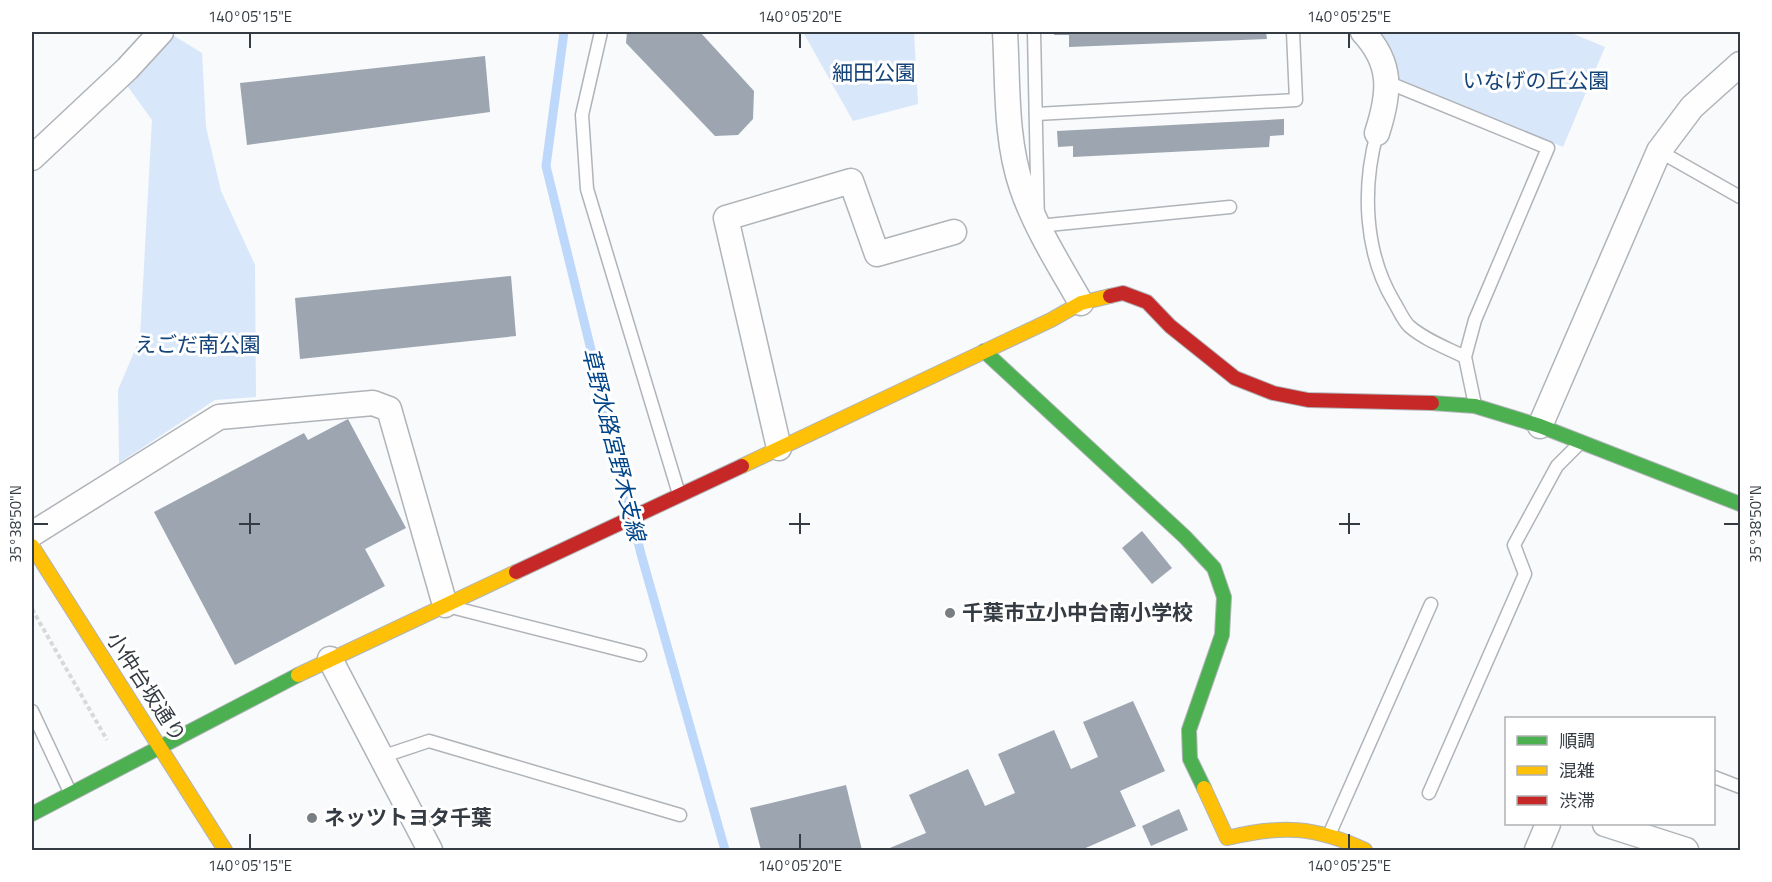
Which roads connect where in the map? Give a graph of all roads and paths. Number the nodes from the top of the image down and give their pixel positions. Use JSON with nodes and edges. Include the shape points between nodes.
{"nodes":[{"id":1,"x":161,"y":32,"type":"edge"},
{"id":2,"x":601,"y":32,"type":"edge"},
{"id":3,"x":1005,"y":32,"type":"edge"},
{"id":4,"x":1034,"y":32,"type":"edge"},
{"id":5,"x":1293,"y":32,"type":"edge"},
{"id":6,"x":1363,"y":32,"type":"edge"},
{"id":7,"x":1740,"y":64,"type":"edge"},
{"id":8,"x":1387,"y":82,"type":"junction"},
{"id":9,"x":1036,"y":114,"type":"junction"},
{"id":10,"x":1377,"y":133,"type":"joint"},
{"id":11,"x":1659,"y":151,"type":"junction"},
{"id":12,"x":32,"y":158,"type":"edge"},
{"id":13,"x":1740,"y":197,"type":"edge"},
{"id":14,"x":1230,"y":207,"type":"dead end"},
{"id":15,"x":1038,"y":226,"type":"junction"},
{"id":16,"x":954,"y":232,"type":"dead end"},
{"id":17,"x":1082,"y":303,"type":"junction"},
{"id":18,"x":984,"y":351,"type":"junction"},
{"id":19,"x":1465,"y":357,"type":"junction"},
{"id":20,"x":1475,"y":406,"type":"junction"},
{"id":21,"x":1540,"y":426,"type":"junction"},
{"id":22,"x":1581,"y":442,"type":"junction"},
{"id":23,"x":779,"y":448,"type":"junction"},
{"id":24,"x":680,"y":495,"type":"junction"},
{"id":25,"x":1740,"y":504,"type":"edge"},
{"id":26,"x":32,"y":534,"type":"edge"},
{"id":27,"x":32,"y":546,"type":"edge"},
{"id":28,"x":1431,"y":604,"type":"dead end"},
{"id":29,"x":445,"y":605,"type":"junction"},
{"id":30,"x":32,"y":609,"type":"edge"},
{"id":31,"x":640,"y":655,"type":"dead end"},
{"id":32,"x":330,"y":659,"type":"junction"},
{"id":33,"x":32,"y":711,"type":"edge"},
{"id":34,"x":108,"y":743,"type":"dead end"},
{"id":35,"x":160,"y":748,"type":"junction"},
{"id":36,"x":381,"y":757,"type":"junction"},
{"id":37,"x":1715,"y":778,"type":"edge"},
{"id":38,"x":1740,"y":787,"type":"edge"},
{"id":39,"x":70,"y":793,"type":"junction"},
{"id":40,"x":1429,"y":793,"type":"dead end"},
{"id":41,"x":32,"y":814,"type":"edge"},
{"id":42,"x":680,"y":815,"type":"dead end"},
{"id":43,"x":1548,"y":825,"type":"edge"},
{"id":44,"x":1608,"y":825,"type":"edge"},
{"id":45,"x":1329,"y":836,"type":"junction"},
{"id":46,"x":1227,"y":838,"type":"junction"},
{"id":47,"x":1211,"y":846,"type":"dead end"},
{"id":48,"x":225,"y":850,"type":"edge"},
{"id":49,"x":430,"y":850,"type":"edge"},
{"id":50,"x":1365,"y":850,"type":"edge"},
{"id":51,"x":1538,"y":850,"type":"edge"},
{"id":52,"x":1686,"y":850,"type":"edge"}],
"edges":[{"from":1,"to":12,"type":"street"},
{"from":2,"to":24,"type":"lane","via":[[582,115],[587,189]]},
{"from":3,"to":15,"type":"street","via":[[1011,139],[1022,187]]},
{"from":4,"to":9,"type":"lane"},
{"from":5,"to":9,"type":"lane","via":[[1296,100]]},
{"from":6,"to":8,"type":"street","via":[[1378,48]]},
{"from":7,"to":11,"type":"street","via":[[1692,107]]},
{"from":8,"to":10,"type":"street","via":[[1385,108]]},
{"from":8,"to":19,"type":"lane","via":[[1548,148],[1475,320]]},
{"from":9,"to":15,"type":"lane"},
{"from":10,"to":19,"type":"lane","via":[[1368,166],[1367,206],[1374,252],[1385,286],[1408,325]]},
{"from":11,"to":13,"type":"lane"},
{"from":11,"to":21,"type":"street"},
{"from":14,"to":15,"type":"lane"},
{"from":15,"to":17,"type":"street"},
{"from":16,"to":23,"type":"street","via":[[877,254],[851,181],[726,218]]},
{"from":17,"to":18,"type":"street"},
{"from":17,"to":20,"type":"street","via":[[1123,293],[1147,302],[1170,326],[1235,378],[1273,393],[1308,399]]},
{"from":18,"to":23,"type":"street"},
{"from":18,"to":46,"type":"street","via":[[1214,568],[1224,597],[1222,635],[1189,740],[1190,759]]},
{"from":19,"to":20,"type":"lane"},
{"from":20,"to":21,"type":"street"},
{"from":21,"to":22,"type":"street"},
{"from":22,"to":25,"type":"street"},
{"from":22,"to":40,"type":"lane","via":[[1557,466],[1515,546],[1525,574]]},
{"from":23,"to":24,"type":"street"},
{"from":24,"to":29,"type":"street"},
{"from":26,"to":29,"type":"street","via":[[219,417],[373,403],[389,409]]},
{"from":27,"to":35,"type":"street","name":"小仲台坂通り"},
{"from":28,"to":45,"type":"lane"},
{"from":29,"to":31,"type":"lane"},
{"from":29,"to":32,"type":"street"},
{"from":30,"to":34,"type":"path"},
{"from":32,"to":35,"type":"street"},
{"from":32,"to":36,"type":"street"},
{"from":33,"to":39,"type":"lane"},
{"from":35,"to":39,"type":"street"},
{"from":35,"to":48,"type":"street","name":"小仲台坂通り"},
{"from":36,"to":42,"type":"lane","via":[[429,741]]},
{"from":36,"to":49,"type":"street"},
{"from":37,"to":38,"type":"lane"},
{"from":39,"to":41,"type":"street"},
{"from":43,"to":51,"type":"street"},
{"from":44,"to":52,"type":"street"},
{"from":45,"to":46,"type":"street","via":[[1287,826]]},
{"from":45,"to":50,"type":"street"},
{"from":46,"to":47,"type":"street"}]}
